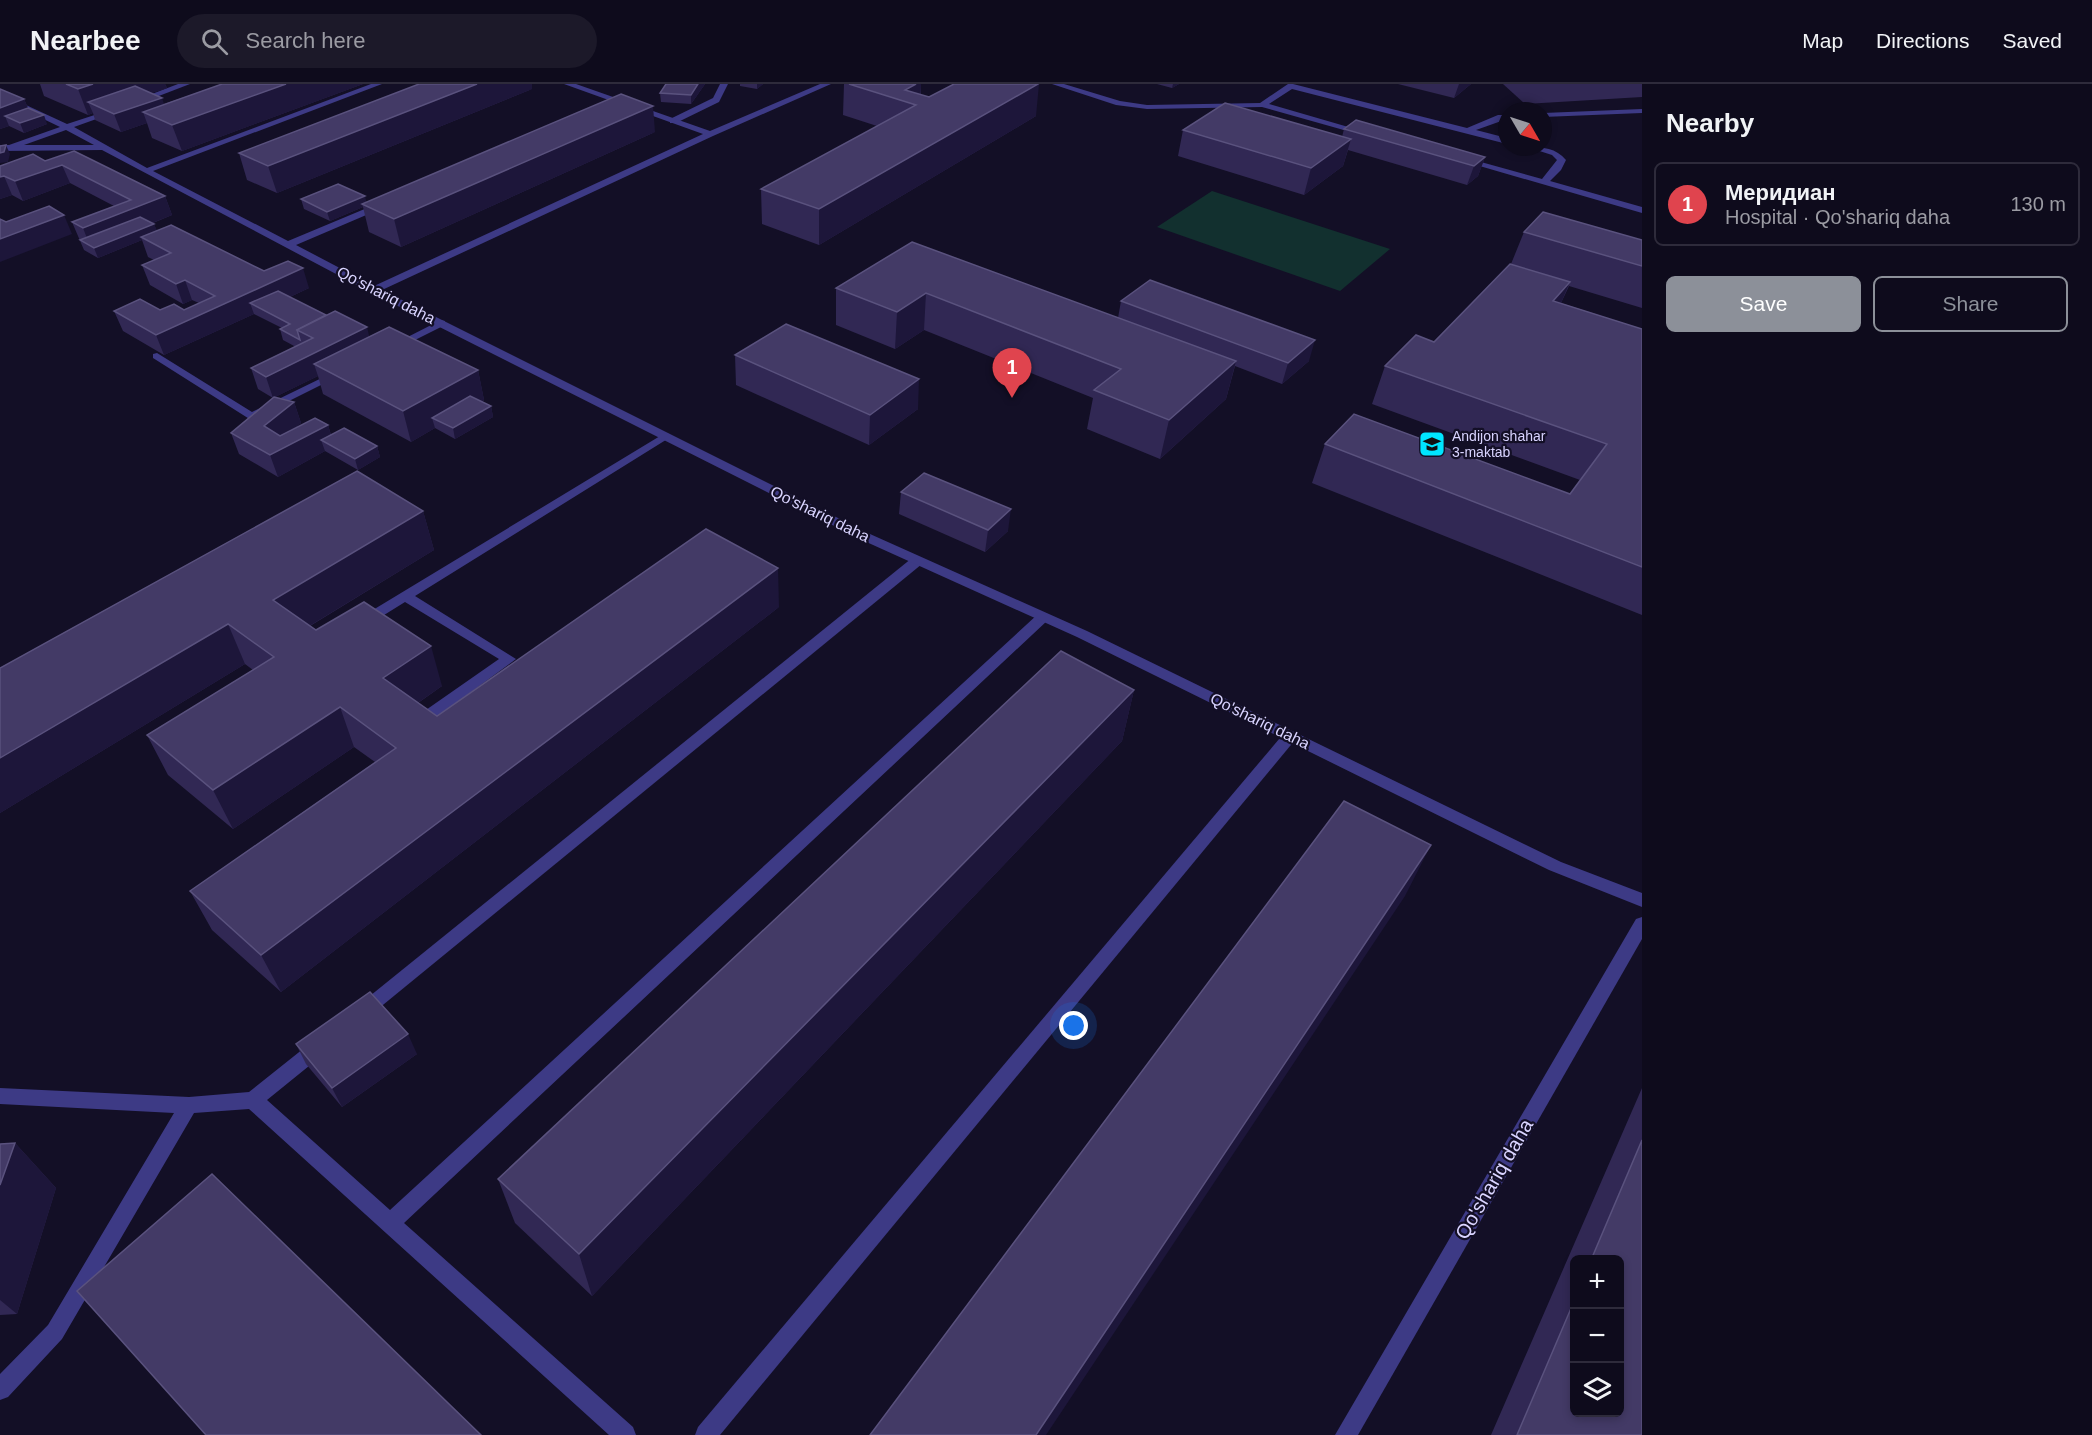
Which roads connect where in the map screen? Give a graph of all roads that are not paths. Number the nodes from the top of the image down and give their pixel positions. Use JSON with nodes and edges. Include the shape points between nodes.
{"nodes":[{"id":1,"x":186,"y":84,"type":"edge"},
{"id":2,"x":378,"y":84,"type":"edge"},
{"id":3,"x":568,"y":84,"type":"edge"},
{"id":4,"x":723,"y":84,"type":"edge"},
{"id":5,"x":827,"y":84,"type":"edge"},
{"id":6,"x":1056,"y":84,"type":"edge"},
{"id":7,"x":1288,"y":85,"type":"edge"},
{"id":8,"x":0,"y":95,"type":"edge"},
{"id":9,"x":131,"y":103,"type":"edge"},
{"id":10,"x":618,"y":103,"type":"junction"},
{"id":11,"x":1262,"y":105,"type":"junction"},
{"id":12,"x":120,"y":107,"type":"edge"},
{"id":13,"x":608,"y":107,"type":"edge"},
{"id":14,"x":1642,"y":111,"type":"edge"},
{"id":15,"x":1552,"y":115,"type":"edge"},
{"id":16,"x":1498,"y":118,"type":"edge"},
{"id":17,"x":673,"y":121,"type":"junction"},
{"id":18,"x":65,"y":126,"type":"junction"},
{"id":19,"x":1467,"y":131,"type":"junction"},
{"id":20,"x":710,"y":134,"type":"junction"},
{"id":21,"x":1375,"y":136,"type":"edge"},
{"id":22,"x":1498,"y":139,"type":"edge"},
{"id":23,"x":12,"y":147,"type":"junction"},
{"id":24,"x":0,"y":148,"type":"edge"},
{"id":25,"x":104,"y":148,"type":"junction"},
{"id":26,"x":1552,"y":152,"type":"edge"},
{"id":27,"x":1454,"y":158,"type":"edge"},
{"id":28,"x":146,"y":171,"type":"junction"},
{"id":29,"x":1543,"y":183,"type":"junction"},
{"id":30,"x":387,"y":202,"type":"edge"},
{"id":31,"x":1642,"y":210,"type":"edge"},
{"id":32,"x":288,"y":245,"type":"junction"},
{"id":33,"x":374,"y":290,"type":"junction"},
{"id":34,"x":441,"y":323,"type":"junction"},
{"id":35,"x":388,"y":349,"type":"edge"},
{"id":36,"x":157,"y":356,"type":"edge"},
{"id":37,"x":346,"y":370,"type":"edge"},
{"id":38,"x":665,"y":436,"type":"junction"},
{"id":39,"x":918,"y":561,"type":"junction"},
{"id":40,"x":405,"y":596,"type":"junction"},
{"id":41,"x":1042,"y":617,"type":"junction"},
{"id":42,"x":355,"y":627,"type":"edge"},
{"id":43,"x":428,"y":716,"type":"edge"},
{"id":44,"x":1290,"y":736,"type":"junction"},
{"id":45,"x":1642,"y":900,"type":"edge"},
{"id":46,"x":1642,"y":924,"type":"edge"},
{"id":47,"x":346,"y":1025,"type":"edge"},
{"id":48,"x":327,"y":1040,"type":"edge"},
{"id":49,"x":0,"y":1096,"type":"edge"},
{"id":50,"x":253,"y":1100,"type":"junction"},
{"id":51,"x":189,"y":1105,"type":"junction"},
{"id":52,"x":390,"y":1223,"type":"junction"},
{"id":53,"x":0,"y":1389,"type":"edge"},
{"id":54,"x":624,"y":1435,"type":"edge"},
{"id":55,"x":706,"y":1435,"type":"edge"},
{"id":56,"x":1346,"y":1435,"type":"edge"}],
"edges":[{"from":1,"to":9,"type":"street"},
{"from":2,"to":28,"type":"street"},
{"from":3,"to":10,"type":"street"},
{"from":4,"to":17,"type":"street","via":[[717,100]]},
{"from":5,"to":20,"type":"street"},
{"from":6,"to":11,"type":"street","via":[[1147,107]]},
{"from":7,"to":11,"type":"street"},
{"from":7,"to":19,"type":"street"},
{"from":8,"to":18,"type":"street"},
{"from":10,"to":13,"type":"street"},
{"from":10,"to":17,"type":"street"},
{"from":11,"to":21,"type":"street"},
{"from":12,"to":18,"type":"street"},
{"from":14,"to":15,"type":"street"},
{"from":16,"to":19,"type":"street"},
{"from":17,"to":20,"type":"street"},
{"from":18,"to":23,"type":"street"},
{"from":18,"to":25,"type":"street"},
{"from":19,"to":22,"type":"street"},
{"from":20,"to":33,"type":"street"},
{"from":23,"to":24,"type":"street","name":"Qo'shariq daha"},
{"from":23,"to":25,"type":"street","name":"Qo'shariq daha"},
{"from":25,"to":28,"type":"street","name":"Qo'shariq daha"},
{"from":26,"to":29,"type":"street","via":[[1562,160]]},
{"from":27,"to":29,"type":"street"},
{"from":28,"to":32,"type":"street","name":"Qo'shariq daha"},
{"from":29,"to":31,"type":"street"},
{"from":30,"to":32,"type":"street"},
{"from":32,"to":33,"type":"street","name":"Qo'shariq daha"},
{"from":33,"to":34,"type":"street","name":"Qo'shariq daha"},
{"from":34,"to":35,"type":"street"},
{"from":34,"to":38,"type":"street","name":"Qo'shariq daha"},
{"from":36,"to":37,"type":"street","via":[[251,417]]},
{"from":38,"to":39,"type":"street","name":"Qo'shariq daha"},
{"from":38,"to":40,"type":"street"},
{"from":39,"to":41,"type":"street","name":"Qo'shariq daha"},
{"from":39,"to":47,"type":"street"},
{"from":40,"to":42,"type":"street"},
{"from":40,"to":43,"type":"street","via":[[509,658]]},
{"from":41,"to":44,"type":"street","name":"Qo'shariq daha"},
{"from":41,"to":52,"type":"street"},
{"from":44,"to":45,"type":"street","name":"Qo'shariq daha","via":[[1555,866]]},
{"from":44,"to":55,"type":"street"},
{"from":46,"to":56,"type":"street","name":"Qo'shariq daha"},
{"from":48,"to":50,"type":"street"},
{"from":49,"to":51,"type":"street"},
{"from":50,"to":51,"type":"street"},
{"from":50,"to":52,"type":"street"},
{"from":51,"to":53,"type":"street","via":[[55,1332]]},
{"from":52,"to":54,"type":"street"}]}
